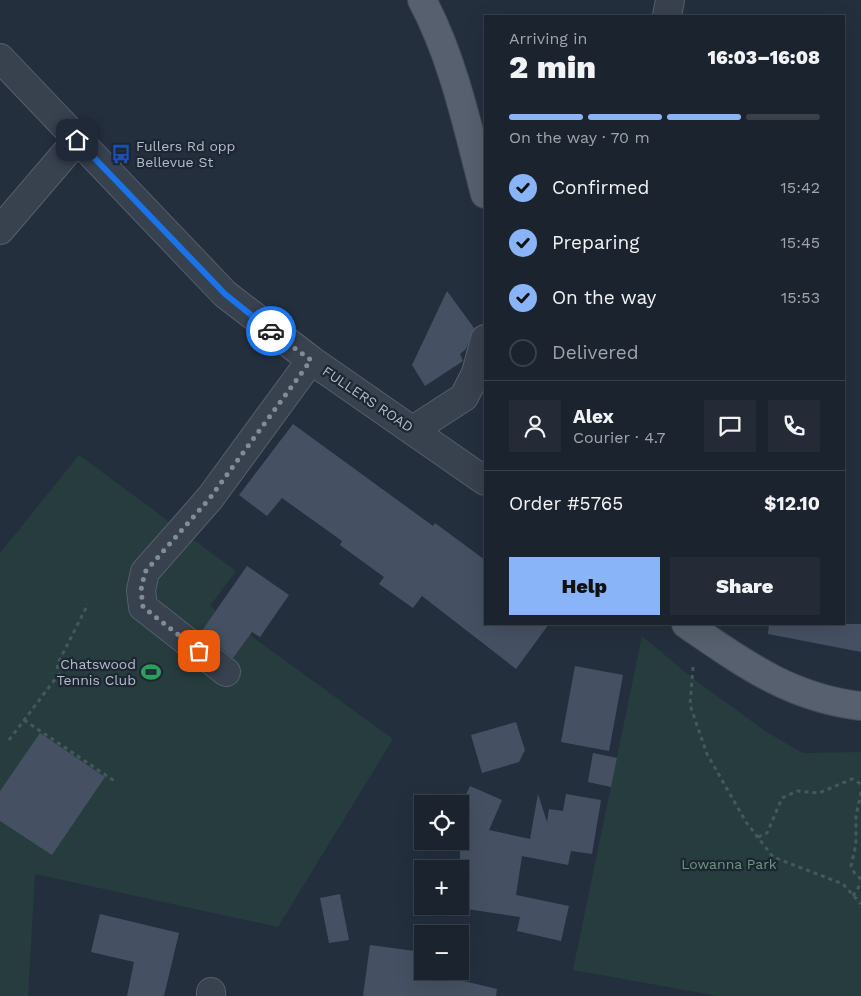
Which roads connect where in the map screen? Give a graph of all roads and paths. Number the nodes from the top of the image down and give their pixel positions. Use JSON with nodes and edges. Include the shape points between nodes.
{"nodes":[{"id":1,"x":422,"y":0,"type":"edge"},
{"id":2,"x":670,"y":0,"type":"edge"},
{"id":3,"x":667,"y":15,"type":"edge"},
{"id":4,"x":0,"y":58,"type":"edge"},
{"id":5,"x":77,"y":140,"type":"junction"},
{"id":6,"x":484,"y":190,"type":"edge"},
{"id":7,"x":0,"y":230,"type":"edge"},
{"id":8,"x":484,"y":343,"type":"edge"},
{"id":9,"x":311,"y":360,"type":"junction"},
{"id":10,"x":412,"y":430,"type":"junction"},
{"id":11,"x":484,"y":480,"type":"edge"},
{"id":12,"x":88,"y":604,"type":"dead end"},
{"id":13,"x":687,"y":625,"type":"edge"},
{"id":14,"x":693,"y":667,"type":"dead end"},
{"id":15,"x":226,"y":672,"type":"dead end"},
{"id":16,"x":861,"y":706,"type":"edge"},
{"id":17,"x":24,"y":720,"type":"junction"},
{"id":18,"x":9,"y":740,"type":"dead end"},
{"id":19,"x":116,"y":782,"type":"dead end"},
{"id":20,"x":861,"y":784,"type":"edge"},
{"id":21,"x":861,"y":792,"type":"edge"},
{"id":22,"x":758,"y":837,"type":"junction"},
{"id":23,"x":861,"y":878,"type":"edge"},
{"id":24,"x":861,"y":884,"type":"edge"},
{"id":25,"x":853,"y":896,"type":"junction"},
{"id":26,"x":861,"y":904,"type":"edge"}],
"edges":[{"from":1,"to":6,"type":"main road","via":[[454,79]]},
{"from":2,"to":3,"type":"street"},
{"from":4,"to":5,"type":"street","name":"FULLERS ROAD"},
{"from":5,"to":7,"type":"street"},
{"from":5,"to":9,"type":"street","name":"FULLERS ROAD","via":[[225,294]]},
{"from":8,"to":10,"type":"street","via":[[476,373],[464,397]]},
{"from":9,"to":10,"type":"street","name":"FULLERS ROAD"},
{"from":9,"to":15,"type":"street","via":[[210,498],[145,572],[141,590],[143,607]]},
{"from":10,"to":11,"type":"street","name":"FULLERS ROAD"},
{"from":12,"to":17,"type":"path","via":[[57,665],[59,674]]},
{"from":13,"to":16,"type":"main road","via":[[786,687],[817,698]]},
{"from":14,"to":22,"type":"path","via":[[690,705],[707,754]]},
{"from":17,"to":18,"type":"path"},
{"from":17,"to":19,"type":"path"},
{"from":20,"to":22,"type":"path","via":[[852,779],[818,793],[797,791],[782,798],[767,833]]},
{"from":21,"to":23,"type":"path","via":[[851,866]]},
{"from":22,"to":25,"type":"path","via":[[773,857],[843,884]]},
{"from":24,"to":25,"type":"path"},
{"from":25,"to":26,"type":"path"}]}
